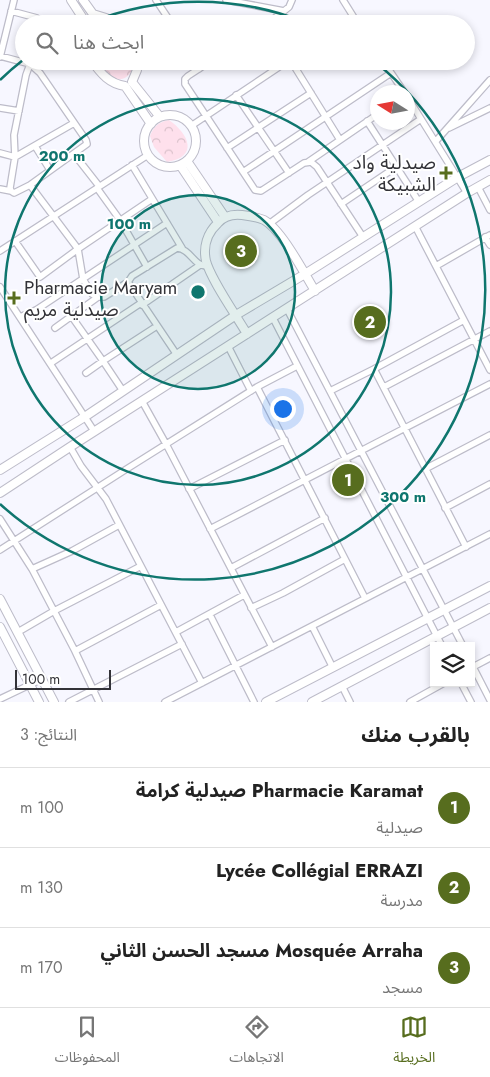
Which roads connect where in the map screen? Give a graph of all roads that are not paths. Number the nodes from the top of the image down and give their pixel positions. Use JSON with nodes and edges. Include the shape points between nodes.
{"nodes":[{"id":1,"x":14,"y":0,"type":"edge"},
{"id":2,"x":71,"y":0,"type":"edge"},
{"id":3,"x":83,"y":0,"type":"edge"},
{"id":4,"x":156,"y":0,"type":"edge"},
{"id":5,"x":226,"y":0,"type":"edge"},
{"id":6,"x":292,"y":0,"type":"edge"},
{"id":7,"x":343,"y":0,"type":"edge"},
{"id":8,"x":11,"y":12,"type":"junction"},
{"id":9,"x":284,"y":12,"type":"junction"},
{"id":10,"x":93,"y":14,"type":"joint"},
{"id":11,"x":24,"y":15,"type":"edge"},
{"id":12,"x":79,"y":15,"type":"edge"},
{"id":13,"x":96,"y":15,"type":"edge"},
{"id":14,"x":166,"y":15,"type":"edge"},
{"id":15,"x":280,"y":15,"type":"edge"},
{"id":16,"x":353,"y":15,"type":"edge"},
{"id":17,"x":0,"y":56,"type":"edge"},
{"id":18,"x":15,"y":60,"type":"edge"},
{"id":19,"x":28,"y":70,"type":"edge"},
{"id":20,"x":36,"y":70,"type":"edge"},
{"id":21,"x":99,"y":70,"type":"edge"},
{"id":22,"x":137,"y":70,"type":"edge"},
{"id":23,"x":197,"y":70,"type":"edge"},
{"id":24,"x":275,"y":70,"type":"edge"},
{"id":25,"x":295,"y":70,"type":"edge"},
{"id":26,"x":390,"y":72,"type":"joint"},
{"id":27,"x":490,"y":80,"type":"edge"},
{"id":28,"x":132,"y":82,"type":"junction"},
{"id":29,"x":399,"y":85,"type":"edge"},
{"id":30,"x":125,"y":86,"type":"junction"},
{"id":31,"x":311,"y":93,"type":"junction"},
{"id":32,"x":236,"y":95,"type":"junction"},
{"id":33,"x":0,"y":108,"type":"edge"},
{"id":34,"x":490,"y":108,"type":"edge"},
{"id":35,"x":415,"y":109,"type":"edge"},
{"id":36,"x":19,"y":111,"type":"junction"},
{"id":37,"x":206,"y":115,"type":"junction"},
{"id":38,"x":326,"y":116,"type":"junction"},
{"id":39,"x":160,"y":118,"type":"junction"},
{"id":40,"x":370,"y":119,"type":"edge"},
{"id":41,"x":421,"y":119,"type":"junction"},
{"id":42,"x":367,"y":121,"type":"junction"},
{"id":43,"x":74,"y":123,"type":"junction"},
{"id":44,"x":151,"y":124,"type":"junction"},
{"id":45,"x":191,"y":126,"type":"junction"},
{"id":46,"x":258,"y":127,"type":"junction"},
{"id":47,"x":446,"y":129,"type":"junction"},
{"id":48,"x":340,"y":140,"type":"junction"},
{"id":49,"x":436,"y":141,"type":"junction"},
{"id":50,"x":382,"y":144,"type":"junction"},
{"id":51,"x":35,"y":146,"type":"junction"},
{"id":52,"x":228,"y":148,"type":"junction"},
{"id":53,"x":274,"y":151,"type":"junction"},
{"id":54,"x":0,"y":153,"type":"edge"},
{"id":55,"x":74,"y":154,"type":"junction"},
{"id":56,"x":148,"y":155,"type":"junction"},
{"id":57,"x":15,"y":157,"type":"junction"},
{"id":58,"x":490,"y":160,"type":"edge"},
{"id":59,"x":308,"y":162,"type":"junction"},
{"id":60,"x":183,"y":163,"type":"junction"},
{"id":61,"x":132,"y":165,"type":"junction"},
{"id":62,"x":396,"y":167,"type":"junction"},
{"id":63,"x":50,"y":170,"type":"junction"},
{"id":64,"x":243,"y":172,"type":"junction"},
{"id":65,"x":289,"y":173,"type":"junction"},
{"id":66,"x":458,"y":177,"type":"junction"},
{"id":67,"x":490,"y":180,"type":"edge"},
{"id":68,"x":326,"y":182,"type":"junction"},
{"id":69,"x":30,"y":185,"type":"junction"},
{"id":70,"x":98,"y":187,"type":"junction"},
{"id":71,"x":478,"y":187,"type":"junction"},
{"id":72,"x":0,"y":189,"type":"edge"},
{"id":73,"x":11,"y":191,"type":"junction"},
{"id":74,"x":467,"y":193,"type":"junction"},
{"id":75,"x":152,"y":200,"type":"junction"},
{"id":76,"x":419,"y":202,"type":"junction"},
{"id":77,"x":341,"y":204,"type":"junction"},
{"id":78,"x":490,"y":210,"type":"edge"},
{"id":79,"x":54,"y":215,"type":"junction"},
{"id":80,"x":225,"y":217,"type":"junction"},
{"id":81,"x":120,"y":220,"type":"junction"},
{"id":82,"x":218,"y":222,"type":"junction"},
{"id":83,"x":166,"y":223,"type":"junction"},
{"id":84,"x":269,"y":224,"type":"junction"},
{"id":85,"x":415,"y":226,"type":"junction"},
{"id":86,"x":488,"y":236,"type":"edge"},
{"id":87,"x":363,"y":237,"type":"junction"},
{"id":88,"x":15,"y":241,"type":"junction"},
{"id":89,"x":134,"y":244,"type":"junction"},
{"id":90,"x":490,"y":245,"type":"edge"},
{"id":91,"x":182,"y":248,"type":"junction"},
{"id":92,"x":78,"y":249,"type":"junction"},
{"id":93,"x":0,"y":251,"type":"edge"},
{"id":94,"x":204,"y":265,"type":"junction"},
{"id":95,"x":147,"y":266,"type":"junction"},
{"id":96,"x":436,"y":266,"type":"junction"},
{"id":97,"x":305,"y":274,"type":"junction"},
{"id":98,"x":83,"y":279,"type":"junction"},
{"id":99,"x":128,"y":282,"type":"junction"},
{"id":100,"x":0,"y":287,"type":"edge"},
{"id":101,"x":315,"y":291,"type":"junction"},
{"id":102,"x":98,"y":298,"type":"junction"},
{"id":103,"x":142,"y":304,"type":"junction"},
{"id":104,"x":287,"y":309,"type":"junction"},
{"id":105,"x":236,"y":315,"type":"junction"},
{"id":106,"x":20,"y":317,"type":"junction"},
{"id":107,"x":72,"y":317,"type":"junction"},
{"id":108,"x":273,"y":318,"type":"junction"},
{"id":109,"x":464,"y":320,"type":"junction"},
{"id":110,"x":157,"y":326,"type":"junction"},
{"id":111,"x":55,"y":328,"type":"dead end"},
{"id":112,"x":490,"y":332,"type":"edge"},
{"id":113,"x":247,"y":334,"type":"junction"},
{"id":114,"x":87,"y":339,"type":"junction"},
{"id":115,"x":474,"y":340,"type":"junction"},
{"id":116,"x":228,"y":346,"type":"junction"},
{"id":117,"x":177,"y":355,"type":"junction"},
{"id":118,"x":103,"y":361,"type":"junction"},
{"id":119,"x":51,"y":363,"type":"junction"},
{"id":120,"x":297,"y":366,"type":"junction"},
{"id":121,"x":374,"y":369,"type":"junction"},
{"id":122,"x":490,"y":370,"type":"edge"},
{"id":123,"x":86,"y":373,"type":"dead end"},
{"id":124,"x":490,"y":384,"type":"edge"},
{"id":125,"x":257,"y":387,"type":"junction"},
{"id":126,"x":384,"y":387,"type":"junction"},
{"id":127,"x":123,"y":391,"type":"junction"},
{"id":128,"x":251,"y":391,"type":"junction"},
{"id":129,"x":330,"y":391,"type":"junction"},
{"id":130,"x":142,"y":401,"type":"junction"},
{"id":131,"x":86,"y":416,"type":"junction"},
{"id":132,"x":405,"y":428,"type":"junction"},
{"id":133,"x":94,"y":431,"type":"junction"},
{"id":134,"x":490,"y":435,"type":"edge"},
{"id":135,"x":285,"y":440,"type":"junction"},
{"id":136,"x":166,"y":444,"type":"junction"},
{"id":137,"x":70,"y":447,"type":"junction"},
{"id":138,"x":361,"y":451,"type":"junction"},
{"id":139,"x":346,"y":458,"type":"junction"},
{"id":140,"x":0,"y":470,"type":"edge"},
{"id":141,"x":426,"y":470,"type":"junction"},
{"id":142,"x":305,"y":479,"type":"junction"},
{"id":143,"x":490,"y":484,"type":"edge"},
{"id":144,"x":97,"y":487,"type":"junction"},
{"id":145,"x":189,"y":488,"type":"junction"},
{"id":146,"x":0,"y":493,"type":"edge"},
{"id":147,"x":445,"y":508,"type":"junction"},
{"id":148,"x":325,"y":518,"type":"junction"},
{"id":149,"x":0,"y":519,"type":"edge"},
{"id":150,"x":119,"y":525,"type":"junction"},
{"id":151,"x":210,"y":529,"type":"junction"},
{"id":152,"x":490,"y":534,"type":"edge"},
{"id":153,"x":14,"y":541,"type":"junction"},
{"id":154,"x":466,"y":547,"type":"junction"},
{"id":155,"x":0,"y":550,"type":"edge"},
{"id":156,"x":345,"y":559,"type":"junction"},
{"id":157,"x":141,"y":566,"type":"junction"},
{"id":158,"x":231,"y":568,"type":"junction"},
{"id":159,"x":32,"y":569,"type":"junction"},
{"id":160,"x":422,"y":569,"type":"junction"},
{"id":161,"x":407,"y":577,"type":"junction"},
{"id":162,"x":490,"y":586,"type":"edge"},
{"id":163,"x":244,"y":595,"type":"junction"},
{"id":164,"x":365,"y":598,"type":"junction"},
{"id":165,"x":0,"y":599,"type":"edge"},
{"id":166,"x":161,"y":605,"type":"junction"},
{"id":167,"x":251,"y":608,"type":"junction"},
{"id":168,"x":490,"y":608,"type":"edge"},
{"id":169,"x":444,"y":610,"type":"junction"},
{"id":170,"x":54,"y":611,"type":"junction"},
{"id":171,"x":210,"y":615,"type":"junction"},
{"id":172,"x":427,"y":618,"type":"junction"},
{"id":173,"x":312,"y":626,"type":"junction"},
{"id":174,"x":0,"y":627,"type":"edge"},
{"id":175,"x":454,"y":627,"type":"junction"},
{"id":176,"x":18,"y":632,"type":"junction"},
{"id":177,"x":176,"y":632,"type":"junction"},
{"id":178,"x":437,"y":636,"type":"junction"},
{"id":179,"x":3,"y":642,"type":"edge"},
{"id":180,"x":440,"y":642,"type":"edge"},
{"id":181,"x":461,"y":642,"type":"edge"},
{"id":182,"x":182,"y":644,"type":"junction"},
{"id":183,"x":272,"y":647,"type":"junction"},
{"id":184,"x":75,"y":651,"type":"junction"},
{"id":185,"x":490,"y":658,"type":"edge"},
{"id":186,"x":475,"y":665,"type":"edge"},
{"id":187,"x":236,"y":666,"type":"junction"},
{"id":188,"x":333,"y":668,"type":"junction"},
{"id":189,"x":475,"y":672,"type":"edge"},
{"id":190,"x":42,"y":679,"type":"junction"},
{"id":191,"x":202,"y":683,"type":"junction"},
{"id":192,"x":30,"y":685,"type":"junction"},
{"id":193,"x":342,"y":686,"type":"junction"},
{"id":194,"x":438,"y":687,"type":"edge"},
{"id":195,"x":463,"y":687,"type":"edge"},
{"id":196,"x":92,"y":690,"type":"junction"},
{"id":197,"x":0,"y":699,"type":"edge"},
{"id":198,"x":420,"y":700,"type":"edge"},
{"id":199,"x":490,"y":700,"type":"edge"},
{"id":200,"x":39,"y":702,"type":"edge"},
{"id":201,"x":54,"y":702,"type":"edge"},
{"id":202,"x":69,"y":702,"type":"edge"},
{"id":203,"x":99,"y":702,"type":"edge"},
{"id":204,"x":165,"y":702,"type":"edge"},
{"id":205,"x":254,"y":702,"type":"edge"},
{"id":206,"x":266,"y":702,"type":"edge"},
{"id":207,"x":312,"y":702,"type":"edge"},
{"id":208,"x":350,"y":702,"type":"edge"},
{"id":209,"x":410,"y":702,"type":"edge"},
{"id":210,"x":471,"y":702,"type":"edge"}],
"edges":[{"from":1,"to":8,"type":"street"},
{"from":2,"to":12,"type":"street"},
{"from":3,"to":10,"type":"street"},
{"from":4,"to":14,"type":"street"},
{"from":5,"to":9,"type":"street"},
{"from":6,"to":9,"type":"street"},
{"from":7,"to":16,"type":"street"},
{"from":8,"to":11,"type":"street"},
{"from":8,"to":17,"type":"street"},
{"from":9,"to":15,"type":"street"},
{"from":10,"to":13,"type":"street"},
{"from":17,"to":18,"type":"street"},
{"from":19,"to":36,"type":"street"},
{"from":20,"to":43,"type":"street"},
{"from":21,"to":30,"type":"street","via":[[106,78]]},
{"from":22,"to":28,"type":"street"},
{"from":23,"to":37,"type":"street","via":[[185,81]]},
{"from":24,"to":32,"type":"street"},
{"from":25,"to":31,"type":"street"},
{"from":26,"to":29,"type":"street"},
{"from":26,"to":38,"type":"street"},
{"from":27,"to":47,"type":"street"},
{"from":28,"to":30,"type":"street"},
{"from":28,"to":39,"type":"street"},
{"from":30,"to":44,"type":"street"},
{"from":31,"to":38,"type":"street"},
{"from":31,"to":46,"type":"street"},
{"from":32,"to":37,"type":"street"},
{"from":32,"to":46,"type":"street"},
{"from":33,"to":36,"type":"street"},
{"from":34,"to":47,"type":"street"},
{"from":35,"to":41,"type":"street"},
{"from":36,"to":57,"type":"street","via":[[14,135]]},
{"from":37,"to":45,"type":"street"},
{"from":37,"to":52,"type":"street"},
{"from":38,"to":48,"type":"street"},
{"from":38,"to":53,"type":"street"},
{"from":39,"to":44,"type":"street"},
{"from":39,"to":45,"type":"street","via":[[177,116]]},
{"from":40,"to":42,"type":"street"},
{"from":41,"to":49,"type":"street"},
{"from":41,"to":50,"type":"street"},
{"from":42,"to":48,"type":"street"},
{"from":42,"to":50,"type":"street"},
{"from":43,"to":51,"type":"street"},
{"from":43,"to":55,"type":"street","via":[[87,144]]},
{"from":44,"to":56,"type":"street","via":[[144,139]]},
{"from":45,"to":60,"type":"street","via":[[195,148]]},
{"from":46,"to":52,"type":"street"},
{"from":46,"to":53,"type":"street"},
{"from":47,"to":49,"type":"street"},
{"from":48,"to":59,"type":"street"},
{"from":49,"to":66,"type":"street"},
{"from":50,"to":62,"type":"street"},
{"from":50,"to":68,"type":"street"},
{"from":51,"to":57,"type":"street"},
{"from":51,"to":63,"type":"street"},
{"from":52,"to":64,"type":"street"},
{"from":53,"to":64,"type":"street"},
{"from":53,"to":65,"type":"street"},
{"from":54,"to":57,"type":"street"},
{"from":55,"to":63,"type":"street"},
{"from":55,"to":70,"type":"street"},
{"from":56,"to":60,"type":"street","via":[[158,165],[173,167]]},
{"from":56,"to":61,"type":"street"},
{"from":57,"to":73,"type":"street"},
{"from":58,"to":66,"type":"street"},
{"from":59,"to":65,"type":"street"},
{"from":59,"to":68,"type":"street","via":[[314,163]]},
{"from":60,"to":80,"type":"street"},
{"from":60,"to":82,"type":"street"},
{"from":61,"to":70,"type":"street"},
{"from":61,"to":75,"type":"street"},
{"from":62,"to":76,"type":"street"},
{"from":62,"to":77,"type":"street"},
{"from":63,"to":69,"type":"street"},
{"from":64,"to":65,"type":"street","via":[[259,191]]},
{"from":66,"to":74,"type":"street"},
{"from":66,"to":76,"type":"street"},
{"from":67,"to":71,"type":"street"},
{"from":68,"to":77,"type":"street"},
{"from":68,"to":84,"type":"street"},
{"from":69,"to":73,"type":"street","via":[[14,193]]},
{"from":69,"to":79,"type":"street"},
{"from":70,"to":79,"type":"street"},
{"from":70,"to":81,"type":"street"},
{"from":71,"to":74,"type":"street"},
{"from":71,"to":78,"type":"street"},
{"from":72,"to":73,"type":"street"},
{"from":74,"to":85,"type":"street"},
{"from":75,"to":81,"type":"street"},
{"from":75,"to":83,"type":"street"},
{"from":76,"to":87,"type":"street"},
{"from":77,"to":87,"type":"street"},
{"from":79,"to":88,"type":"street"},
{"from":79,"to":92,"type":"street"},
{"from":80,"to":82,"type":"street"},
{"from":80,"to":84,"type":"street","via":[[252,216]]},
{"from":81,"to":89,"type":"street"},
{"from":81,"to":92,"type":"street"},
{"from":82,"to":94,"type":"street","via":[[206,243]]},
{"from":83,"to":89,"type":"street"},
{"from":83,"to":91,"type":"street"},
{"from":84,"to":97,"type":"street"},
{"from":85,"to":96,"type":"street"},
{"from":85,"to":101,"type":"street"},
{"from":86,"to":90,"type":"street"},
{"from":86,"to":96,"type":"street"},
{"from":87,"to":97,"type":"street"},
{"from":88,"to":92,"type":"street","via":[[40,277]]},
{"from":88,"to":93,"type":"street"},
{"from":89,"to":95,"type":"street"},
{"from":89,"to":98,"type":"street"},
{"from":91,"to":94,"type":"street"},
{"from":91,"to":95,"type":"street","via":[[170,251]]},
{"from":92,"to":98,"type":"street"},
{"from":94,"to":103,"type":"street"},
{"from":94,"to":105,"type":"street"},
{"from":95,"to":99,"type":"street"},
{"from":96,"to":109,"type":"street"},
{"from":97,"to":101,"type":"street"},
{"from":97,"to":105,"type":"street"},
{"from":98,"to":102,"type":"street"},
{"from":98,"to":106,"type":"street"},
{"from":99,"to":102,"type":"street"},
{"from":99,"to":103,"type":"street"},
{"from":100,"to":106,"type":"street"},
{"from":101,"to":104,"type":"street"},
{"from":102,"to":107,"type":"street"},
{"from":103,"to":110,"type":"street"},
{"from":103,"to":114,"type":"street"},
{"from":104,"to":108,"type":"street"},
{"from":104,"to":129,"type":"street"},
{"from":105,"to":113,"type":"street"},
{"from":105,"to":117,"type":"street"},
{"from":106,"to":119,"type":"street"},
{"from":107,"to":111,"type":"street"},
{"from":107,"to":114,"type":"street"},
{"from":108,"to":113,"type":"street"},
{"from":108,"to":120,"type":"street"},
{"from":109,"to":115,"type":"street"},
{"from":109,"to":121,"type":"street"},
{"from":110,"to":117,"type":"street"},
{"from":110,"to":118,"type":"street"},
{"from":112,"to":115,"type":"street"},
{"from":113,"to":116,"type":"street"},
{"from":114,"to":118,"type":"street"},
{"from":114,"to":119,"type":"street"},
{"from":115,"to":122,"type":"street"},
{"from":115,"to":126,"type":"street"},
{"from":116,"to":128,"type":"street"},
{"from":116,"to":130,"type":"street"},
{"from":117,"to":127,"type":"street"},
{"from":118,"to":123,"type":"street"},
{"from":118,"to":127,"type":"street"},
{"from":119,"to":131,"type":"street"},
{"from":120,"to":125,"type":"street"},
{"from":120,"to":139,"type":"street"},
{"from":121,"to":126,"type":"street"},
{"from":121,"to":129,"type":"street"},
{"from":124,"to":132,"type":"street"},
{"from":125,"to":128,"type":"street"},
{"from":125,"to":135,"type":"street"},
{"from":126,"to":132,"type":"street"},
{"from":127,"to":131,"type":"street"},
{"from":128,"to":136,"type":"street"},
{"from":129,"to":138,"type":"street"},
{"from":130,"to":133,"type":"street"},
{"from":130,"to":136,"type":"street"},
{"from":131,"to":133,"type":"street"},
{"from":131,"to":140,"type":"street"},
{"from":132,"to":138,"type":"street"},
{"from":132,"to":141,"type":"street"},
{"from":133,"to":137,"type":"street"},
{"from":134,"to":141,"type":"street"},
{"from":135,"to":142,"type":"street"},
{"from":135,"to":145,"type":"street"},
{"from":136,"to":144,"type":"street"},
{"from":136,"to":145,"type":"street"},
{"from":137,"to":144,"type":"street"},
{"from":137,"to":146,"type":"street"},
{"from":138,"to":139,"type":"street"},
{"from":138,"to":160,"type":"street"},
{"from":139,"to":142,"type":"street"},
{"from":139,"to":161,"type":"street"},
{"from":141,"to":147,"type":"street"},
{"from":142,"to":148,"type":"street"},
{"from":142,"to":151,"type":"street"},
{"from":143,"to":147,"type":"street"},
{"from":144,"to":150,"type":"street"},
{"from":144,"to":153,"type":"street"},
{"from":145,"to":151,"type":"street"},
{"from":147,"to":154,"type":"street"},
{"from":148,"to":156,"type":"street"},
{"from":148,"to":158,"type":"street"},
{"from":149,"to":153,"type":"street"},
{"from":150,"to":157,"type":"street"},
{"from":150,"to":159,"type":"street"},
{"from":151,"to":158,"type":"street"},
{"from":152,"to":154,"type":"street"},
{"from":153,"to":155,"type":"street"},
{"from":153,"to":159,"type":"street"},
{"from":154,"to":160,"type":"street"},
{"from":156,"to":164,"type":"street"},
{"from":156,"to":167,"type":"street"},
{"from":157,"to":166,"type":"street"},
{"from":157,"to":170,"type":"street"},
{"from":158,"to":163,"type":"street"},
{"from":159,"to":170,"type":"street"},
{"from":160,"to":161,"type":"street"},
{"from":160,"to":169,"type":"street"},
{"from":161,"to":164,"type":"street"},
{"from":161,"to":172,"type":"street"},
{"from":162,"to":169,"type":"street"},
{"from":163,"to":167,"type":"street"},
{"from":163,"to":171,"type":"street"},
{"from":164,"to":173,"type":"street"},
{"from":165,"to":176,"type":"street"},
{"from":166,"to":177,"type":"street"},
{"from":166,"to":184,"type":"street"},
{"from":167,"to":183,"type":"street"},
{"from":168,"to":175,"type":"street"},
{"from":169,"to":172,"type":"street"},
{"from":169,"to":175,"type":"street"},
{"from":170,"to":176,"type":"street"},
{"from":170,"to":184,"type":"street"},
{"from":171,"to":177,"type":"street"},
{"from":171,"to":187,"type":"street"},
{"from":172,"to":178,"type":"street"},
{"from":172,"to":188,"type":"street"},
{"from":173,"to":183,"type":"street"},
{"from":173,"to":188,"type":"street"},
{"from":174,"to":179,"type":"street"},
{"from":175,"to":178,"type":"street"},
{"from":175,"to":181,"type":"street"},
{"from":176,"to":190,"type":"street"},
{"from":177,"to":182,"type":"street"},
{"from":178,"to":180,"type":"street"},
{"from":178,"to":193,"type":"street"},
{"from":179,"to":192,"type":"street"},
{"from":182,"to":191,"type":"street"},
{"from":182,"to":196,"type":"street"},
{"from":183,"to":187,"type":"street"},
{"from":184,"to":196,"type":"street"},
{"from":185,"to":186,"type":"street"},
{"from":187,"to":191,"type":"street"},
{"from":187,"to":205,"type":"street"},
{"from":188,"to":206,"type":"street"},
{"from":189,"to":199,"type":"street"},
{"from":190,"to":192,"type":"street"},
{"from":190,"to":201,"type":"street"},
{"from":191,"to":204,"type":"street"},
{"from":192,"to":197,"type":"street"},
{"from":192,"to":200,"type":"street"},
{"from":193,"to":207,"type":"street"},
{"from":193,"to":208,"type":"street"},
{"from":194,"to":198,"type":"street"},
{"from":195,"to":210,"type":"street"},
{"from":196,"to":202,"type":"street"},
{"from":196,"to":203,"type":"street"},
{"from":198,"to":209,"type":"street"}]}
